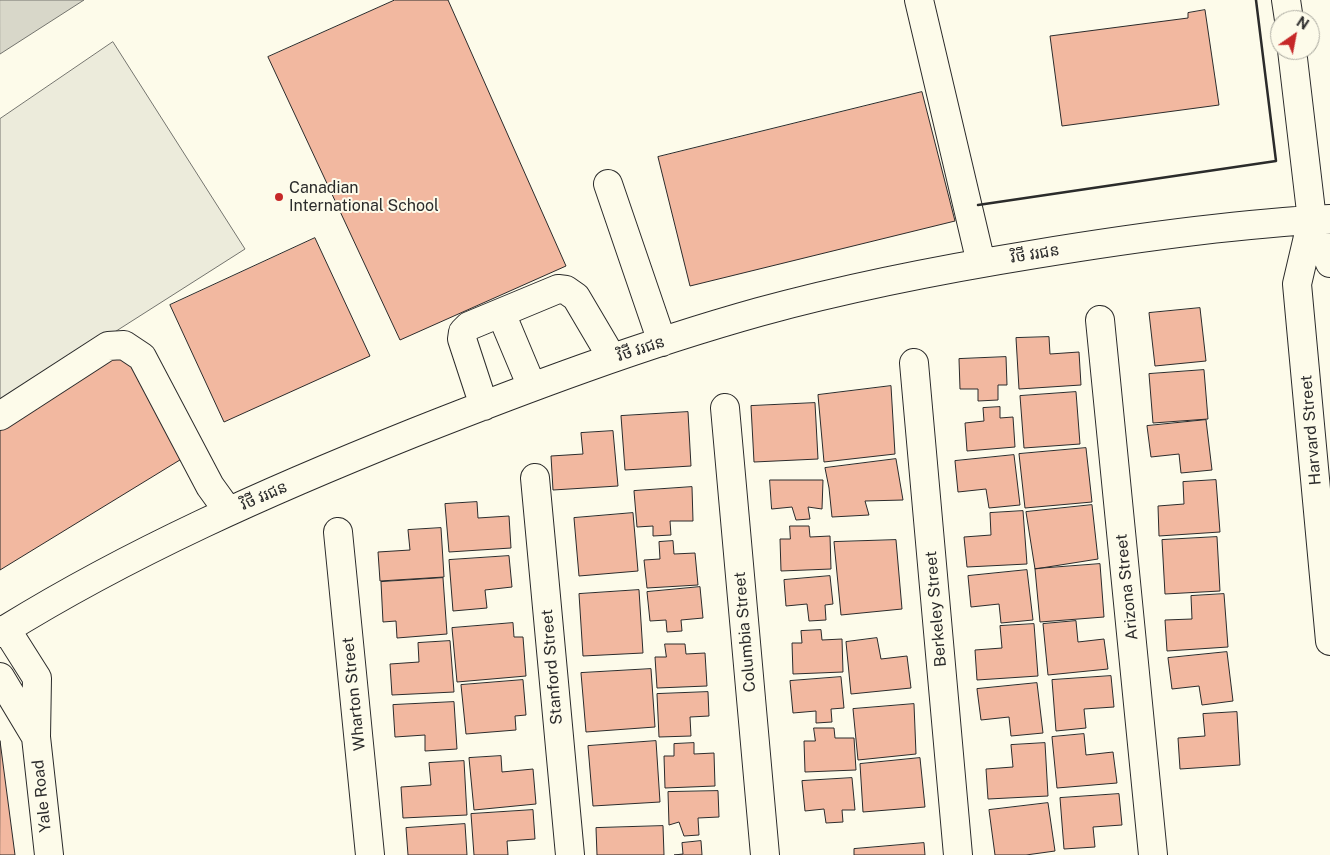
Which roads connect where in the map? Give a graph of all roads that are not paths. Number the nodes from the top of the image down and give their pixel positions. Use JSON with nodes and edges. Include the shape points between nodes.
{"nodes":[{"id":1,"x":919,"y":0,"type":"edge"},
{"id":2,"x":1294,"y":60,"type":"edge"},
{"id":3,"x":608,"y":184,"type":"dead end"},
{"id":4,"x":1321,"y":219,"type":"edge"},
{"id":5,"x":981,"y":263,"type":"junction"},
{"id":6,"x":1330,"y":263,"type":"edge"},
{"id":7,"x":501,"y":313,"type":"junction"},
{"id":8,"x":1100,"y":320,"type":"dead end"},
{"id":9,"x":662,"y":342,"type":"junction"},
{"id":10,"x":612,"y":358,"type":"junction"},
{"id":11,"x":914,"y":363,"type":"dead end"},
{"id":12,"x":532,"y":387,"type":"junction"},
{"id":13,"x":484,"y":406,"type":"junction"},
{"id":14,"x":725,"y":408,"type":"dead end"},
{"id":15,"x":0,"y":416,"type":"edge"},
{"id":16,"x":535,"y":478,"type":"dead end"},
{"id":17,"x":228,"y":512,"type":"junction"},
{"id":18,"x":338,"y":532,"type":"dead end"},
{"id":19,"x":1326,"y":564,"type":"edge"},
{"id":20,"x":3,"y":631,"type":"edge"},
{"id":21,"x":1330,"y":641,"type":"edge"},
{"id":22,"x":0,"y":676,"type":"edge"},
{"id":23,"x":36,"y":737,"type":"junction"},
{"id":24,"x":49,"y":855,"type":"edge"},
{"id":25,"x":370,"y":855,"type":"edge"},
{"id":26,"x":570,"y":855,"type":"edge"},
{"id":27,"x":765,"y":855,"type":"edge"},
{"id":28,"x":958,"y":855,"type":"edge"},
{"id":29,"x":1153,"y":855,"type":"edge"}],
"edges":[{"from":1,"to":5,"type":"street"},
{"from":2,"to":4,"type":"street","name":"Harvard Street"},
{"from":3,"to":9,"type":"street"},
{"from":4,"to":5,"type":"street","name":"វិថី វរជន","via":[[1114,241]]},
{"from":4,"to":6,"type":"street","name":"Harvard Street"},
{"from":4,"to":19,"type":"street","name":"Harvard Street","via":[[1297,284]]},
{"from":5,"to":9,"type":"street","name":"វិថី វរជន","via":[[758,312]]},
{"from":7,"to":10,"type":"street","via":[[558,289],[566,290],[576,297]]},
{"from":7,"to":12,"type":"street"},
{"from":7,"to":13,"type":"street","via":[[469,326],[463,332],[462,340]]},
{"from":8,"to":29,"type":"street","name":"Arizona Street"},
{"from":9,"to":10,"type":"street","name":"វិថី វរជន"},
{"from":10,"to":12,"type":"street","name":"វិថី វរជន"},
{"from":11,"to":28,"type":"street","name":"Berkeley Street"},
{"from":12,"to":13,"type":"street","name":"វិថី វរជន"},
{"from":13,"to":17,"type":"street","name":"វិថី វរជន","via":[[361,454]]},
{"from":14,"to":27,"type":"street","name":"Columbia Street"},
{"from":15,"to":17,"type":"street","via":[[108,346],[124,346],[142,356],[210,486]]},
{"from":16,"to":26,"type":"street","name":"Stanford Street"},
{"from":17,"to":20,"type":"street","name":"វិថី វរជន","via":[[128,561]]},
{"from":18,"to":25,"type":"street","name":"Wharton Street"},
{"from":19,"to":21,"type":"street","name":"Harvard Street"},
{"from":20,"to":23,"type":"street","name":"Yale Road","via":[[37,678]]},
{"from":22,"to":23,"type":"street","name":"Yale Road"},
{"from":23,"to":24,"type":"street","name":"Yale Road"}]}
